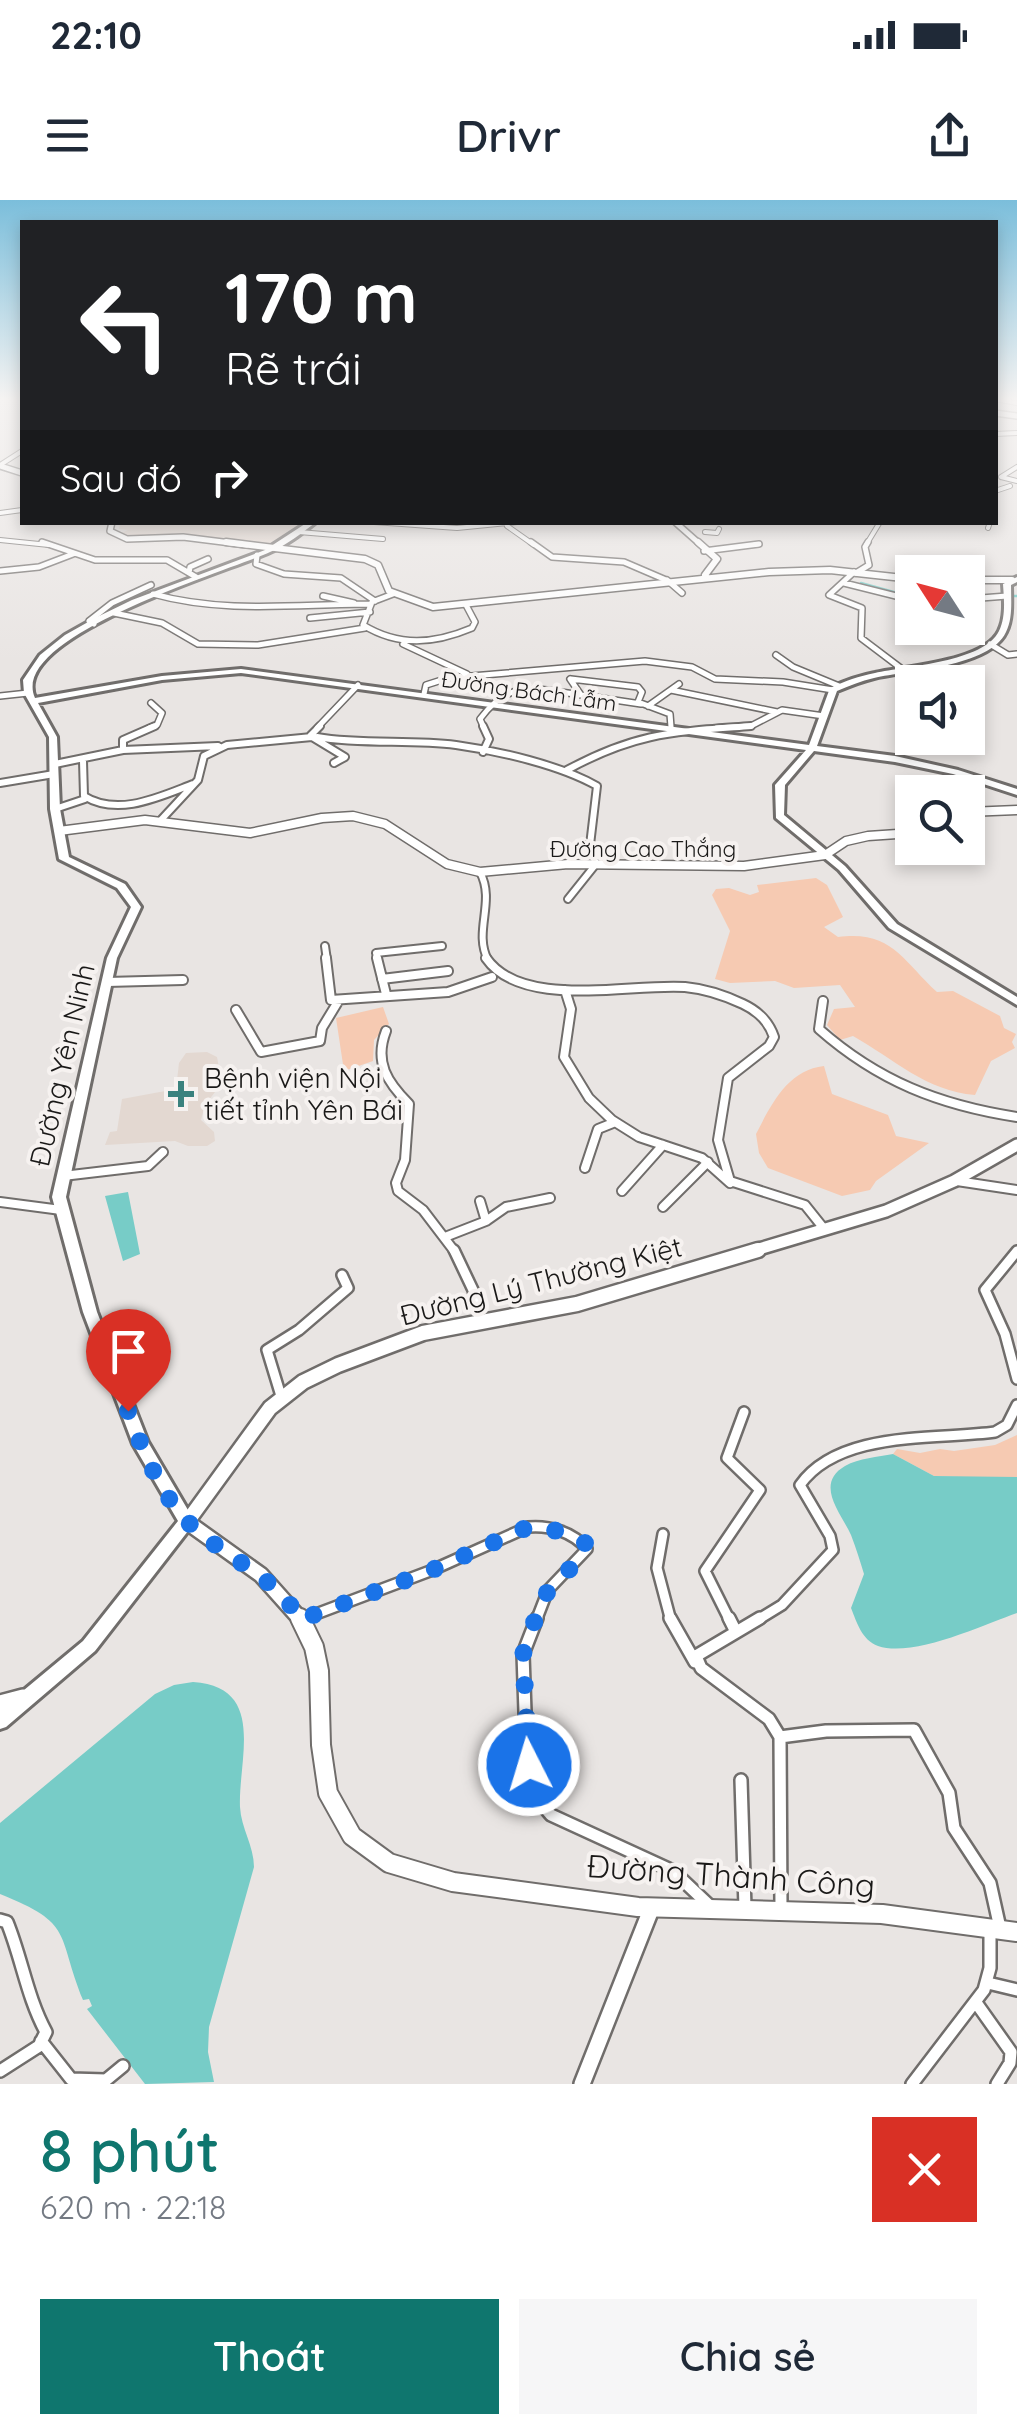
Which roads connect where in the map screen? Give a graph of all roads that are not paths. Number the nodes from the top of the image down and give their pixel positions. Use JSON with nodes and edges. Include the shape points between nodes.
{"nodes":[{"id":1,"x":1010,"y":486,"type":"dead end"},
{"id":2,"x":998,"y":490,"type":"edge"},
{"id":3,"x":111,"y":525,"type":"edge"},
{"id":4,"x":309,"y":525,"type":"edge"},
{"id":5,"x":393,"y":525,"type":"edge"},
{"id":6,"x":491,"y":525,"type":"edge"},
{"id":7,"x":677,"y":525,"type":"edge"},
{"id":8,"x":878,"y":525,"type":"edge"},
{"id":9,"x":494,"y":526,"type":"junction"},
{"id":10,"x":507,"y":526,"type":"joint"},
{"id":11,"x":720,"y":529,"type":"dead end"},
{"id":12,"x":299,"y":532,"type":"junction"},
{"id":13,"x":704,"y":532,"type":"dead end"},
{"id":14,"x":383,"y":538,"type":"dead end"},
{"id":15,"x":0,"y":540,"type":"edge"},
{"id":16,"x":759,"y":544,"type":"dead end"},
{"id":17,"x":273,"y":548,"type":"junction"},
{"id":18,"x":704,"y":551,"type":"junction"},
{"id":19,"x":76,"y":552,"type":"junction"},
{"id":20,"x":257,"y":556,"type":"junction"},
{"id":21,"x":208,"y":559,"type":"dead end"},
{"id":22,"x":0,"y":571,"type":"edge"},
{"id":23,"x":855,"y":573,"type":"junction"},
{"id":24,"x":192,"y":575,"type":"junction"},
{"id":25,"x":704,"y":576,"type":"junction"},
{"id":26,"x":895,"y":577,"type":"edge"},
{"id":27,"x":1014,"y":579,"type":"edge"},
{"id":28,"x":666,"y":580,"type":"junction"},
{"id":29,"x":985,"y":580,"type":"edge"},
{"id":30,"x":845,"y":582,"type":"junction"},
{"id":31,"x":152,"y":590,"type":"junction"},
{"id":32,"x":682,"y":593,"type":"dead end"},
{"id":33,"x":392,"y":594,"type":"junction"},
{"id":34,"x":895,"y":594,"type":"edge"},
{"id":35,"x":324,"y":596,"type":"dead end"},
{"id":36,"x":985,"y":600,"type":"edge"},
{"id":37,"x":373,"y":602,"type":"junction"},
{"id":38,"x":358,"y":604,"type":"junction"},
{"id":39,"x":466,"y":604,"type":"junction"},
{"id":40,"x":1011,"y":604,"type":"edge"},
{"id":41,"x":370,"y":612,"type":"junction"},
{"id":42,"x":114,"y":614,"type":"junction"},
{"id":43,"x":310,"y":618,"type":"dead end"},
{"id":44,"x":94,"y":624,"type":"junction"},
{"id":45,"x":365,"y":628,"type":"junction"},
{"id":46,"x":402,"y":643,"type":"junction"},
{"id":47,"x":990,"y":644,"type":"junction"},
{"id":48,"x":1017,"y":654,"type":"edge"},
{"id":49,"x":776,"y":655,"type":"dead end"},
{"id":50,"x":897,"y":665,"type":"edge"},
{"id":51,"x":925,"y":665,"type":"edge"},
{"id":52,"x":562,"y":666,"type":"junction"},
{"id":53,"x":895,"y":670,"type":"edge"},
{"id":54,"x":471,"y":675,"type":"junction"},
{"id":55,"x":570,"y":679,"type":"junction"},
{"id":56,"x":679,"y":684,"type":"dead end"},
{"id":57,"x":358,"y":685,"type":"junction"},
{"id":58,"x":836,"y":688,"type":"junction"},
{"id":59,"x":671,"y":690,"type":"junction"},
{"id":60,"x":424,"y":694,"type":"junction"},
{"id":61,"x":0,"y":696,"type":"edge"},
{"id":62,"x":581,"y":696,"type":"junction"},
{"id":63,"x":31,"y":697,"type":"junction"},
{"id":64,"x":151,"y":703,"type":"dead end"},
{"id":65,"x":490,"y":703,"type":"junction"},
{"id":66,"x":644,"y":705,"type":"junction"},
{"id":67,"x":777,"y":712,"type":"junction"},
{"id":68,"x":824,"y":716,"type":"junction"},
{"id":69,"x":670,"y":727,"type":"junction"},
{"id":70,"x":684,"y":729,"type":"junction"},
{"id":71,"x":313,"y":737,"type":"junction"},
{"id":72,"x":227,"y":746,"type":"junction"},
{"id":73,"x":813,"y":746,"type":"junction"},
{"id":74,"x":124,"y":750,"type":"junction"},
{"id":75,"x":483,"y":752,"type":"junction"},
{"id":76,"x":83,"y":761,"type":"junction"},
{"id":77,"x":334,"y":763,"type":"dead end"},
{"id":78,"x":54,"y":769,"type":"junction"},
{"id":79,"x":566,"y":771,"type":"junction"},
{"id":80,"x":0,"y":783,"type":"edge"},
{"id":81,"x":196,"y":783,"type":"junction"},
{"id":82,"x":1017,"y":792,"type":"edge"},
{"id":83,"x":86,"y":799,"type":"junction"},
{"id":84,"x":55,"y":809,"type":"junction"},
{"id":85,"x":1017,"y":810,"type":"edge"},
{"id":86,"x":985,"y":811,"type":"edge"},
{"id":87,"x":160,"y":821,"type":"junction"},
{"id":88,"x":59,"y":831,"type":"junction"},
{"id":89,"x":895,"y":835,"type":"edge"},
{"id":90,"x":826,"y":855,"type":"junction"},
{"id":91,"x":596,"y":864,"type":"junction"},
{"id":92,"x":480,"y":872,"type":"junction"},
{"id":93,"x":568,"y":899,"type":"dead end"},
{"id":94,"x":325,"y":946,"type":"dead end"},
{"id":95,"x":442,"y":946,"type":"dead end"},
{"id":96,"x":448,"y":971,"type":"dead end"},
{"id":97,"x":492,"y":976,"type":"dead end"},
{"id":98,"x":382,"y":978,"type":"junction"},
{"id":99,"x":182,"y":980,"type":"dead end"},
{"id":100,"x":108,"y":982,"type":"junction"},
{"id":101,"x":565,"y":990,"type":"junction"},
{"id":102,"x":386,"y":994,"type":"junction"},
{"id":103,"x":339,"y":1000,"type":"junction"},
{"id":104,"x":823,"y":1001,"type":"dead end"},
{"id":105,"x":1017,"y":1002,"type":"edge"},
{"id":106,"x":236,"y":1010,"type":"dead end"},
{"id":107,"x":386,"y":1031,"type":"dead end"},
{"id":108,"x":1017,"y":1117,"type":"edge"},
{"id":109,"x":613,"y":1123,"type":"junction"},
{"id":110,"x":663,"y":1145,"type":"junction"},
{"id":111,"x":1017,"y":1146,"type":"edge"},
{"id":112,"x":163,"y":1152,"type":"dead end"},
{"id":113,"x":708,"y":1162,"type":"junction"},
{"id":114,"x":585,"y":1168,"type":"dead end"},
{"id":115,"x":62,"y":1176,"type":"junction"},
{"id":116,"x":954,"y":1181,"type":"junction"},
{"id":117,"x":734,"y":1184,"type":"junction"},
{"id":118,"x":1017,"y":1190,"type":"edge"},
{"id":119,"x":622,"y":1191,"type":"dead end"},
{"id":120,"x":550,"y":1198,"type":"dead end"},
{"id":121,"x":480,"y":1201,"type":"dead end"},
{"id":122,"x":0,"y":1202,"type":"edge"},
{"id":123,"x":663,"y":1207,"type":"dead end"},
{"id":124,"x":61,"y":1210,"type":"junction"},
{"id":125,"x":486,"y":1221,"type":"junction"},
{"id":126,"x":825,"y":1230,"type":"junction"},
{"id":127,"x":445,"y":1238,"type":"junction"},
{"id":128,"x":1017,"y":1251,"type":"edge"},
{"id":129,"x":342,"y":1275,"type":"dead end"},
{"id":130,"x":480,"y":1321,"type":"junction"},
{"id":131,"x":1017,"y":1379,"type":"edge"},
{"id":132,"x":281,"y":1396,"type":"junction"},
{"id":133,"x":1017,"y":1405,"type":"edge"},
{"id":134,"x":744,"y":1412,"type":"dead end"},
{"id":135,"x":187,"y":1522,"type":"junction"},
{"id":136,"x":663,"y":1534,"type":"dead end"},
{"id":137,"x":300,"y":1620,"type":"junction"},
{"id":138,"x":736,"y":1632,"type":"junction"},
{"id":139,"x":696,"y":1662,"type":"junction"},
{"id":140,"x":33,"y":1694,"type":"junction"},
{"id":141,"x":0,"y":1703,"type":"edge"},
{"id":142,"x":0,"y":1720,"type":"edge"},
{"id":143,"x":780,"y":1737,"type":"junction"},
{"id":144,"x":741,"y":1780,"type":"dead end"},
{"id":145,"x":652,"y":1908,"type":"junction"},
{"id":146,"x":745,"y":1908,"type":"junction"},
{"id":147,"x":781,"y":1908,"type":"junction"},
{"id":148,"x":712,"y":1909,"type":"junction"},
{"id":149,"x":0,"y":1920,"type":"edge"},
{"id":150,"x":1002,"y":1929,"type":"edge"},
{"id":151,"x":988,"y":1982,"type":"junction"},
{"id":152,"x":1017,"y":1990,"type":"edge"},
{"id":153,"x":977,"y":2004,"type":"junction"},
{"id":154,"x":41,"y":2041,"type":"junction"},
{"id":155,"x":123,"y":2066,"type":"dead end"},
{"id":156,"x":0,"y":2071,"type":"edge"},
{"id":157,"x":582,"y":2084,"type":"edge"},
{"id":158,"x":912,"y":2084,"type":"edge"},
{"id":159,"x":997,"y":2084,"type":"edge"}],
"edges":[{"from":1,"to":2,"type":"street"},
{"from":3,"to":17,"type":"street","via":[[123,539],[182,537]]},
{"from":4,"to":12,"type":"main road"},
{"from":5,"to":9,"type":"street"},
{"from":6,"to":9,"type":"street"},
{"from":7,"to":18,"type":"street"},
{"from":8,"to":23,"type":"street","via":[[865,547],[868,565]]},
{"from":9,"to":10,"type":"street"},
{"from":10,"to":28,"type":"street","via":[[552,557],[624,562]]},
{"from":11,"to":13,"type":"street"},
{"from":12,"to":14,"type":"street"},
{"from":12,"to":17,"type":"main road"},
{"from":15,"to":19,"type":"street"},
{"from":16,"to":18,"type":"street"},
{"from":17,"to":20,"type":"main road"},
{"from":17,"to":33,"type":"street","via":[[369,560]]},
{"from":18,"to":25,"type":"street","via":[[718,562]]},
{"from":19,"to":22,"type":"street","via":[[38,567]]},
{"from":19,"to":24,"type":"street","via":[[96,560],[166,560]]},
{"from":20,"to":24,"type":"main road"},
{"from":20,"to":37,"type":"street","via":[[255,563],[282,574],[347,579]]},
{"from":21,"to":24,"type":"street","via":[[190,567]]},
{"from":23,"to":25,"type":"street"},
{"from":23,"to":26,"type":"street"},
{"from":23,"to":30,"type":"street"},
{"from":24,"to":31,"type":"main road"},
{"from":25,"to":28,"type":"street"},
{"from":27,"to":29,"type":"street"},
{"from":27,"to":40,"type":"main road","via":[[1006,584]]},
{"from":28,"to":32,"type":"street"},
{"from":28,"to":39,"type":"street"},
{"from":30,"to":34,"type":"street"},
{"from":30,"to":50,"type":"street","via":[[829,595],[862,608],[862,638]]},
{"from":31,"to":38,"type":"street","via":[[189,604],[246,609]]},
{"from":31,"to":42,"type":"main road"},
{"from":31,"to":44,"type":"street","via":[[109,604],[88,621]]},
{"from":33,"to":37,"type":"street"},
{"from":33,"to":39,"type":"street","via":[[426,606]]},
{"from":35,"to":38,"type":"street"},
{"from":36,"to":40,"type":"street"},
{"from":37,"to":38,"type":"street"},
{"from":37,"to":41,"type":"street"},
{"from":39,"to":46,"type":"street","via":[[476,626]]},
{"from":40,"to":47,"type":"main road","via":[[999,638]]},
{"from":41,"to":43,"type":"street"},
{"from":41,"to":45,"type":"street"},
{"from":42,"to":44,"type":"main road"},
{"from":42,"to":45,"type":"street","via":[[163,623],[198,644],[258,645]]},
{"from":44,"to":63,"type":"main road","via":[[41,659],[27,680]]},
{"from":45,"to":46,"type":"street"},
{"from":46,"to":54,"type":"street"},
{"from":47,"to":48,"type":"street"},
{"from":47,"to":51,"type":"main road"},
{"from":49,"to":58,"type":"street"},
{"from":52,"to":54,"type":"street"},
{"from":52,"to":55,"type":"street"},
{"from":52,"to":58,"type":"street","via":[[645,661],[692,667],[715,679]]},
{"from":53,"to":58,"type":"main road"},
{"from":54,"to":60,"type":"street","via":[[426,685]]},
{"from":55,"to":62,"type":"street"},
{"from":55,"to":66,"type":"street","via":[[636,686]]},
{"from":56,"to":59,"type":"street"},
{"from":57,"to":60,"type":"main road","name":"Đường Bách Lẫm"},
{"from":57,"to":63,"type":"main road","name":"Đường Bách Lẫm","via":[[210,672]]},
{"from":57,"to":71,"type":"street"},
{"from":58,"to":68,"type":"main road"},
{"from":59,"to":66,"type":"street"},
{"from":59,"to":67,"type":"street"},
{"from":60,"to":65,"type":"main road","name":"Đường Bách Lẫm"},
{"from":61,"to":63,"type":"street"},
{"from":62,"to":65,"type":"street","via":[[512,688]]},
{"from":62,"to":66,"type":"street"},
{"from":63,"to":78,"type":"main road","name":"Đường Yên Ninh","via":[[53,737]]},
{"from":64,"to":74,"type":"street","via":[[162,713],[157,725],[123,740]]},
{"from":65,"to":69,"type":"main road","name":"Đường Bách Lẫm"},
{"from":65,"to":75,"type":"street","via":[[480,719],[489,739]]},
{"from":66,"to":69,"type":"street","via":[[670,714]]},
{"from":67,"to":68,"type":"street"},
{"from":67,"to":70,"type":"street","via":[[751,726]]},
{"from":68,"to":73,"type":"main road"},
{"from":69,"to":70,"type":"main road","name":"Đường Bách Lẫm"},
{"from":70,"to":73,"type":"main road","name":"Đường Bách Lẫm"},
{"from":70,"to":79,"type":"street","via":[[606,748]]},
{"from":71,"to":72,"type":"street"},
{"from":71,"to":75,"type":"street"},
{"from":71,"to":77,"type":"street","via":[[346,757]]},
{"from":72,"to":74,"type":"street"},
{"from":72,"to":81,"type":"street","via":[[204,756]]},
{"from":73,"to":82,"type":"main road","name":"Đường Bách Lẫm","via":[[955,772]]},
{"from":73,"to":90,"type":"main road","via":[[780,785],[777,802],[785,823]]},
{"from":74,"to":76,"type":"street"},
{"from":75,"to":79,"type":"street"},
{"from":76,"to":78,"type":"street"},
{"from":76,"to":83,"type":"street"},
{"from":78,"to":80,"type":"street"},
{"from":78,"to":84,"type":"main road","name":"Đường Yên Ninh"},
{"from":79,"to":91,"type":"street","via":[[597,786],[590,836]]},
{"from":81,"to":83,"type":"street","via":[[136,804]]},
{"from":81,"to":87,"type":"street"},
{"from":83,"to":84,"type":"street"},
{"from":84,"to":88,"type":"main road","name":"Đường Yên Ninh"},
{"from":85,"to":86,"type":"street"},
{"from":87,"to":88,"type":"street","name":"Đường Cao Thắng","via":[[106,821]]},
{"from":87,"to":92,"type":"street","name":"Đường Cao Thắng","via":[[252,833],[326,815],[362,818],[385,825],[435,859]]},
{"from":88,"to":100,"type":"main road","name":"Đường Yên Ninh","via":[[64,858],[121,886],[134,900]]},
{"from":89,"to":90,"type":"street","name":"Đường Cao Thắng","via":[[846,841]]},
{"from":90,"to":91,"type":"street","name":"Đường Cao Thắng","via":[[723,868]]},
{"from":90,"to":105,"type":"main road","via":[[893,926]]},
{"from":91,"to":92,"type":"street","name":"Đường Cao Thắng"},
{"from":91,"to":93,"type":"street"},
{"from":92,"to":101,"type":"street","via":[[488,894],[480,940],[489,962],[513,980]]},
{"from":94,"to":103,"type":"street","via":[[331,1000]]},
{"from":95,"to":98,"type":"street","via":[[376,954]]},
{"from":96,"to":98,"type":"street"},
{"from":97,"to":102,"type":"street","via":[[448,992]]},
{"from":98,"to":102,"type":"street"},
{"from":99,"to":100,"type":"street"},
{"from":100,"to":115,"type":"main road","name":"Đường Yên Ninh"},
{"from":101,"to":109,"type":"street","via":[[565,1060]]},
{"from":101,"to":117,"type":"street","via":[[648,984],[706,989],[736,999],[770,1025],[769,1046],[726,1082],[718,1150]]},
{"from":102,"to":103,"type":"street"},
{"from":103,"to":106,"type":"street","via":[[320,1041],[260,1052]]},
{"from":104,"to":108,"type":"street","via":[[819,1028],[858,1063],[958,1108]]},
{"from":107,"to":127,"type":"street","via":[[380,1067],[409,1104],[398,1191]]},
{"from":109,"to":110,"type":"street"},
{"from":109,"to":114,"type":"street","via":[[598,1129]]},
{"from":110,"to":113,"type":"street"},
{"from":110,"to":119,"type":"street"},
{"from":111,"to":116,"type":"main road","name":"Đường Lý Thường Kiệt"},
{"from":112,"to":115,"type":"street","via":[[148,1166]]},
{"from":113,"to":117,"type":"street"},
{"from":113,"to":123,"type":"street"},
{"from":115,"to":124,"type":"main road","name":"Đường Yên Ninh"},
{"from":116,"to":118,"type":"street"},
{"from":116,"to":126,"type":"main road","name":"Đường Lý Thường Kiệt"},
{"from":117,"to":126,"type":"street","via":[[804,1204]]},
{"from":120,"to":125,"type":"street","via":[[506,1207]]},
{"from":121,"to":125,"type":"street"},
{"from":122,"to":124,"type":"street"},
{"from":124,"to":135,"type":"main road","name":"Đường Yên Ninh","via":[[90,1312],[141,1444]]},
{"from":125,"to":127,"type":"street"},
{"from":126,"to":130,"type":"main road","name":"Đường Lý Thường Kiệt","via":[[577,1304]]},
{"from":127,"to":130,"type":"street","via":[[471,1280]]},
{"from":128,"to":131,"type":"street","via":[[985,1290]]},
{"from":129,"to":132,"type":"street","via":[[348,1288],[267,1350]]},
{"from":130,"to":132,"type":"main road","name":"Đường Lý Thường Kiệt","via":[[390,1344]]},
{"from":132,"to":135,"type":"main road","name":"Đường Lý Thường Kiệt"},
{"from":133,"to":138,"type":"street","via":[[1013,1420],[995,1432],[906,1440],[812,1466],[800,1484],[833,1550],[782,1605]]},
{"from":134,"to":138,"type":"street","via":[[727,1458],[760,1490],[705,1572]]},
{"from":135,"to":137,"type":"main road","name":"Đường Thành Công","via":[[245,1564]]},
{"from":135,"to":140,"type":"main road","via":[[89,1646]]},
{"from":136,"to":139,"type":"street","via":[[654,1565],[659,1591]]},
{"from":137,"to":145,"type":"main road","name":"Đường Thành Công","via":[[314,1645],[325,1788],[339,1820],[368,1849],[423,1876]]},
{"from":137,"to":148,"type":"street","via":[[518,1530],[539,1526],[576,1536],[587,1548],[548,1590],[523,1654],[534,1795],[551,1814],[673,1871]]},
{"from":138,"to":139,"type":"street","via":[[699,1652]]},
{"from":139,"to":143,"type":"street","via":[[768,1719]]},
{"from":140,"to":141,"type":"street"},
{"from":140,"to":142,"type":"main road"},
{"from":143,"to":147,"type":"street"},
{"from":143,"to":150,"type":"street","via":[[914,1730],[949,1793],[954,1828],[990,1883]]},
{"from":144,"to":146,"type":"street"},
{"from":145,"to":148,"type":"main road","name":"Đường Thành Công"},
{"from":145,"to":157,"type":"street"},
{"from":146,"to":147,"type":"main road","name":"Đường Thành Công"},
{"from":146,"to":148,"type":"main road","name":"Đường Thành Công"},
{"from":147,"to":150,"type":"main road","name":"Đường Thành Công"},
{"from":149,"to":154,"type":"street","via":[[15,1936],[30,2002],[46,2032]]},
{"from":150,"to":151,"type":"street"},
{"from":151,"to":152,"type":"street"},
{"from":151,"to":153,"type":"street"},
{"from":153,"to":158,"type":"street"},
{"from":153,"to":159,"type":"street","via":[[1012,2052]]},
{"from":154,"to":155,"type":"street","via":[[71,2079],[106,2080]]},
{"from":154,"to":156,"type":"street"}]}
